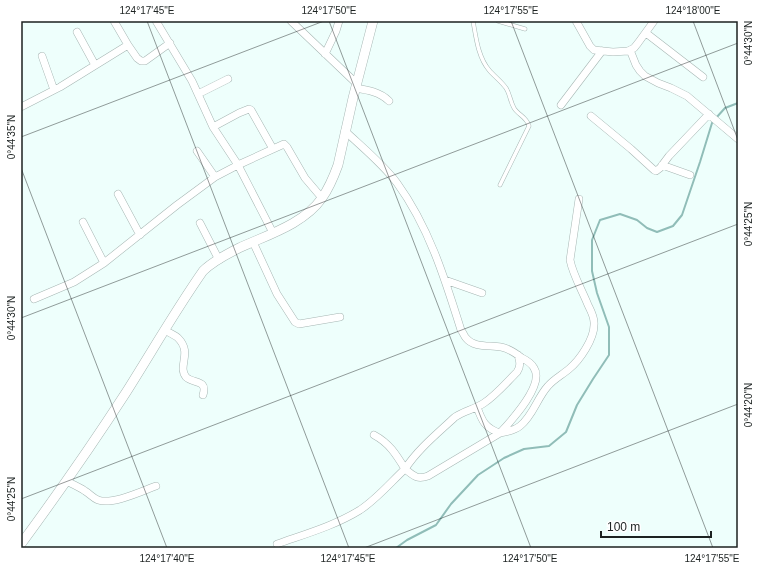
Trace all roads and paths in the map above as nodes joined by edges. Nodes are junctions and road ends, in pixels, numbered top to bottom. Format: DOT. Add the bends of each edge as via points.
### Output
graph roads {
  1 [pos="114,21"];
  2 [pos="156,21"];
  3 [pos="291,21"];
  4 [pos="339,21"];
  5 [pos="373,21"];
  6 [pos="473,21"];
  7 [pos="498,21"];
  8 [pos="576,21"];
  9 [pos="654,21"];
  10 [pos="525,29"];
  11 [pos="78,32"];
  12 [pos="646,33"];
  13 [pos="170,43"];
  14 [pos="128,44"];
  15 [pos="630,50"];
  16 [pos="602,51"];
  17 [pos="325,54"];
  18 [pos="42,56"];
  19 [pos="95,65"];
  20 [pos="703,77"];
  21 [pos="228,79"];
  22 [pos="356,86"];
  23 [pos="54,90"];
  24 [pos="198,94"];
  25 [pos="390,101"];
  26 [pos="561,105"];
  27 [pos="21,107"];
  28 [pos="710,115"];
  29 [pos="591,116"];
  30 [pos="213,127"];
  31 [pos="345,131"];
  32 [pos="738,139"];
  33 [pos="273,149"];
  34 [pos="196,151"];
  35 [pos="238,165"];
  36 [pos="662,165"];
  37 [pos="690,175"];
  38 [pos="215,177"];
  39 [pos="500,185"];
  40 [pos="118,194"];
  41 [pos="322,198"];
  42 [pos="579,199"];
  43 [pos="82,222"];
  44 [pos="200,222"];
  45 [pos="273,233"];
  46 [pos="140,235"];
  47 [pos="253,242"];
  48 [pos="219,260"];
  49 [pos="104,263"];
  50 [pos="445,280"];
  51 [pos="482,293"];
  52 [pos="34,299"];
  53 [pos="340,317"];
  54 [pos="165,330"];
  55 [pos="518,355"];
  56 [pos="203,395"];
  57 [pos="477,407"];
  58 [pos="500,433"];
  59 [pos="374,435"];
  60 [pos="406,469"];
  61 [pos="66,481"];
  62 [pos="156,486"];
  63 [pos="21,544"];
  64 [pos="278,544"];
  1 -- 14 [label="street"];
  2 -- 13 [label="street"];
  3 -- 17 [label="street"];
  4 -- 17 [label="street"];
  5 -- 22 [label="street"];
  6 -- 39 [label="lane" via="484,63 505,87 515,110 527,120 529,126"];
  7 -- 10 [label="lane"];
  8 -- 16 [label="street" via="590,46 594,50"];
  9 -- 12 [label="street"];
  11 -- 19 [label="street"];
  12 -- 15 [label="street"];
  12 -- 20 [label="street"];
  13 -- 14 [label="street" via="141,61"];
  13 -- 24 [label="street"];
  14 -- 19 [label="street"];
  15 -- 16 [label="street"];
  15 -- 28 [label="street" via="636,65 645,76 687,96"];
  16 -- 26 [label="street"];
  17 -- 22 [label="street"];
  18 -- 23 [label="street"];
  19 -- 23 [label="street"];
  21 -- 24 [label="street"];
  22 -- 25 [label="street" via="380,94"];
  22 -- 31 [label="street"];
  23 -- 27 [label="street"];
  24 -- 30 [label="street"];
  28 -- 32 [label="street"];
  28 -- 36 [label="street"];
  29 -- 36 [label="street" via="654,170 658,170"];
  30 -- 33 [label="street" via="249,109"];
  30 -- 35 [label="street"];
  31 -- 41 [label="street" via="335,174"];
  31 -- 50 [label="street" via="397,182 423,226"];
  33 -- 35 [label="street"];
  33 -- 41 [label="street" via="285,144 305,178"];
  34 -- 38 [label="street"];
  35 -- 38 [label="street"];
  35 -- 45 [label="street"];
  36 -- 37 [label="street"];
  38 -- 46 [label="street"];
  40 -- 46 [label="street"];
  41 -- 45 [label="street" via="301,218"];
  42 -- 58 [label="street" via="570,260 591,312 594,330 575,363 547,386 526,421 518,428"];
  43 -- 49 [label="street"];
  44 -- 48 [label="street"];
  45 -- 47 [label="street"];
  46 -- 49 [label="street"];
  47 -- 48 [label="street"];
  47 -- 53 [label="street" via="277,294 295,322 299,324"];
  48 -- 54 [label="street" via="203,271"];
  49 -- 52 [label="street" via="74,282"];
  50 -- 51 [label="street"];
  50 -- 55 [label="street" via="466,338 477,345 502,347"];
  54 -- 56 [label="street" via="181,342 186,354 183,366 186,376 202,384"];
  54 -- 61 [label="street"];
  55 -- 57 [label="street" via="520,367 517,372"];
  55 -- 58 [label="street" via="534,367 536,378 530,396"];
  57 -- 58 [label="street" via="483,422"];
  57 -- 60 [label="street" via="455,417 425,445"];
  58 -- 60 [label="street" via="428,476 418,478"];
  59 -- 60 [label="street" via="391,448"];
  60 -- 64 [label="street" via="361,509 328,526"];
  61 -- 62 [label="street" via="93,498 104,501"];
  61 -- 63 [label="street"];
}
